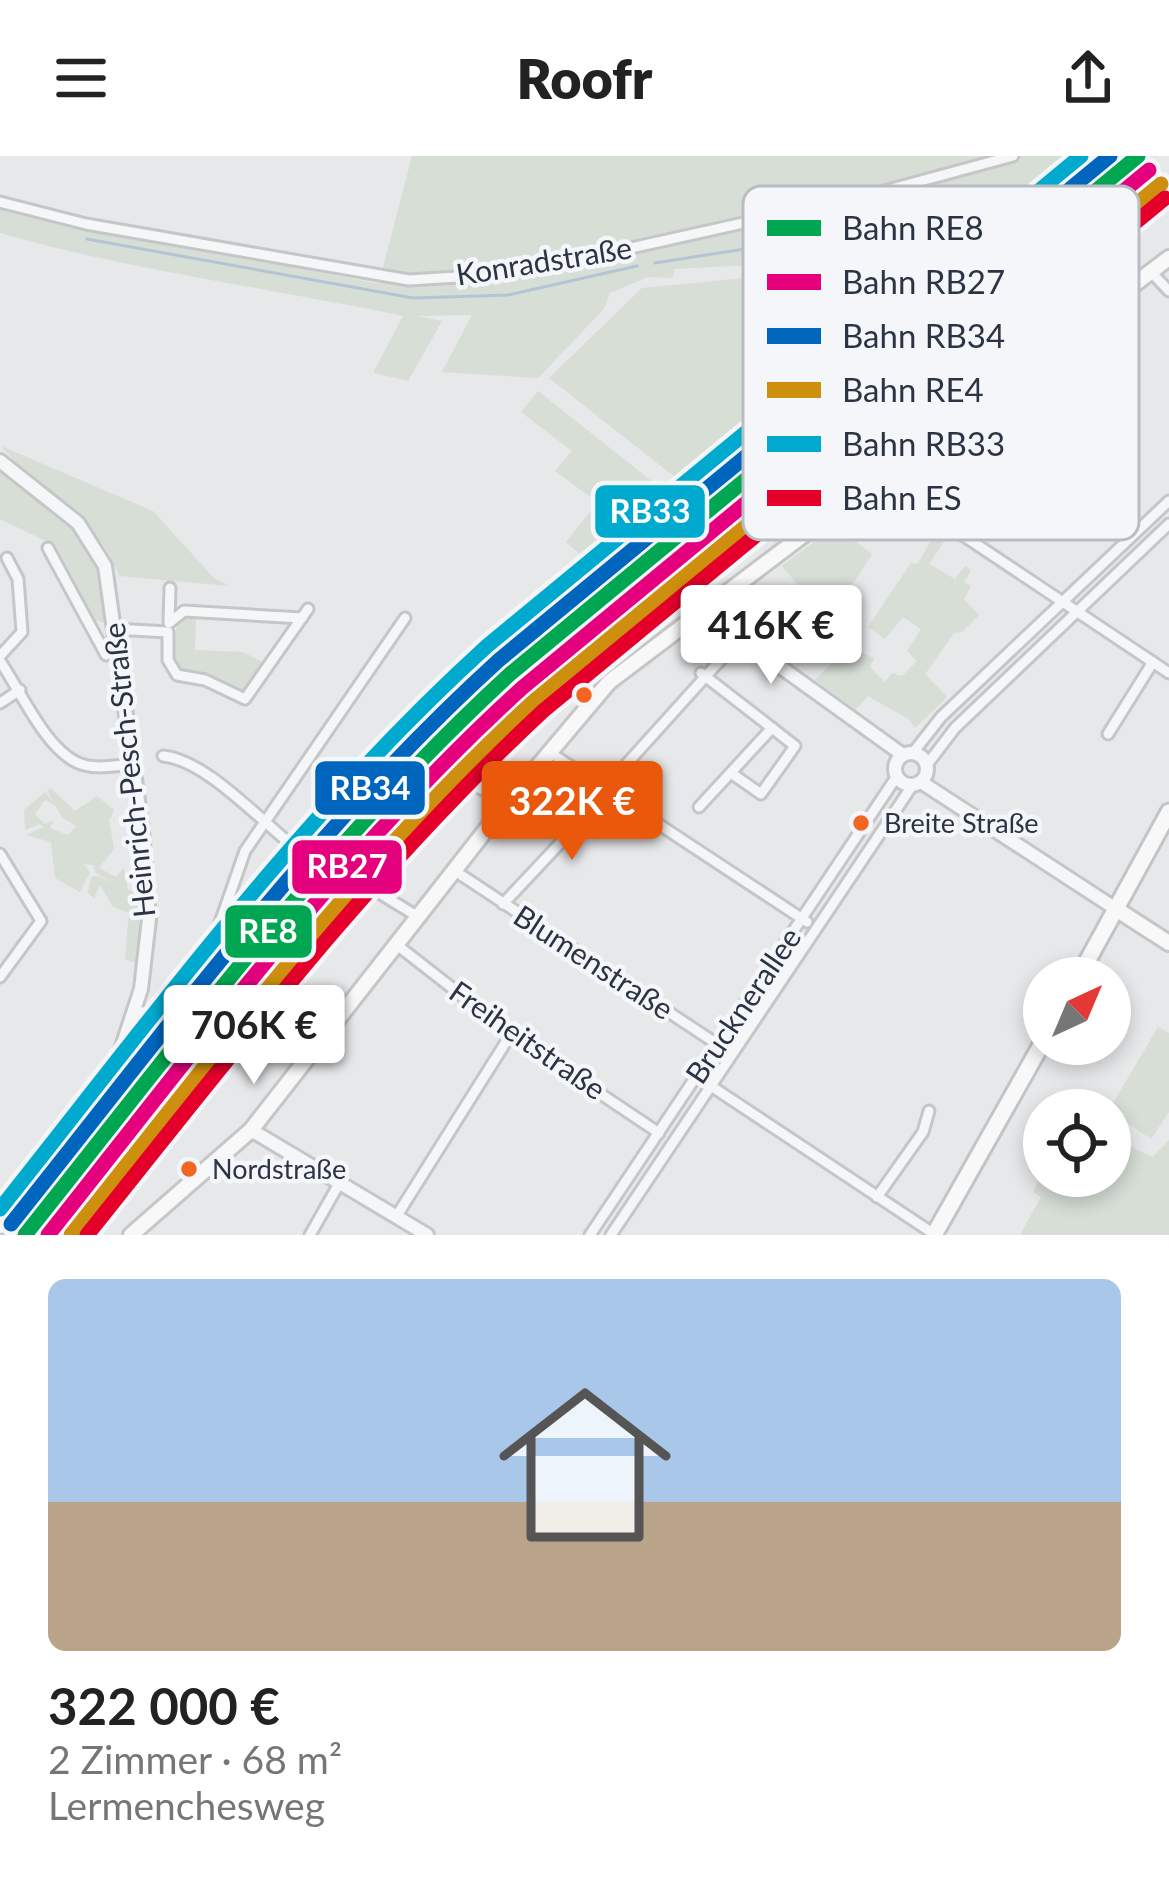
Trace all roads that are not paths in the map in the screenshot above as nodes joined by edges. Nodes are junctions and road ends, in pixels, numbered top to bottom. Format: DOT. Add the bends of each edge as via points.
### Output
graph roads {
  1 [pos="1013,156"];
  2 [pos="1101,156"];
  3 [pos="905,186"];
  4 [pos="1074,186"];
  5 [pos="0,202"];
  6 [pos="743,223"];
  7 [pos="1169,258"];
  8 [pos="1139,271"];
  9 [pos="1144,276"];
  10 [pos="1139,280"];
  11 [pos="1169,291"];
  12 [pos="0,461"];
  13 [pos="1169,500"];
  14 [pos="1169,524"];
  15 [pos="1139,528"];
  16 [pos="795,540"];
  17 [pos="970,540"];
  18 [pos="1126,540"];
  19 [pos="48,548"];
  20 [pos="7,558"];
  21 [pos="170,587"];
  22 [pos="1061,601"];
  23 [pos="706,607"];
  24 [pos="1076,612"];
  25 [pos="405,618"];
  26 [pos="169,627"];
  27 [pos="114,628"];
  28 [pos="106,655"];
  29 [pos="724,656"];
  30 [pos="0,659"];
  31 [pos="1153,662"];
  32 [pos="1169,673"];
  33 [pos="704,675"];
  34 [pos="20,690"];
  35 [pos="0,703"];
  36 [pos="772,728"];
  37 [pos="1108,734"];
  38 [pos="549,752"];
  39 [pos="163,756"];
  40 [pos="902,762"];
  41 [pos="134,764"];
  42 [pos="730,772"];
  43 [pos="921,777"];
  44 [pos="607,790"];
  45 [pos="507,803"];
  46 [pos="699,807"];
  47 [pos="1169,812"];
  48 [pos="264,826"];
  49 [pos="1169,831"];
  50 [pos="0,854"];
  51 [pos="455,871"];
  52 [pos="353,877"];
  53 [pos="503,904"];
  54 [pos="1120,911"];
  55 [pos="420,918"];
  56 [pos="802,919"];
  57 [pos="816,929"];
  58 [pos="1169,943"];
  59 [pos="397,945"];
  60 [pos="1091,957"];
  61 [pos="1098,957"];
  62 [pos="0,976"];
  63 [pos="136,1012"];
  64 [pos="511,1034"];
  65 [pos="718,1045"];
  66 [pos="732,1054"];
  67 [pos="1034,1065"];
  68 [pos="711,1086"];
  69 [pos="929,1112"];
  70 [pos="251,1130"];
  71 [pos="659,1132"];
  72 [pos="340,1182"];
  73 [pos="878,1197"];
  74 [pos="396,1217"];
  75 [pos="0,1227"];
  76 [pos="131,1235"];
  77 [pos="310,1235"];
  78 [pos="427,1235"];
  79 [pos="590,1235"];
  80 [pos="611,1235"];
  81 [pos="937,1235"];
  1 -- 3 [label="street, Konradstraße"];
  2 -- 4 [label="street"];
  5 -- 6 [label="street, Konradstraße" via="409,280 505,274"];
  7 -- 9 [label="main road"];
  8 -- 9 [label="street"];
  9 -- 10 [label="main road"];
  9 -- 11 [label="street"];
  12 -- 27 [label="street, Heinrich-Pesch-Straße" via="88,535 108,576"];
  13 -- 15 [label="street, Brucknerallee"];
  14 -- 24 [label="street, Brucknerallee"];
  16 -- 23 [label="main road"];
  17 -- 22 [label="street"];
  18 -- 22 [label="street, Brucknerallee"];
  19 -- 28 [label="street, Heinrich-Pesch-Straße"];
  20 -- 30 [label="street" via="18,579 22,632"];
  21 -- 26 [label="street"];
  22 -- 24 [label="street"];
  22 -- 40 [label="street, Brucknerallee"];
  23 -- 38 [label="main road" via="609,682"];
  23 -- 40 [label="street"];
  24 -- 31 [label="street"];
  24 -- 43 [label="street, Brucknerallee" via="955,728"];
  25 -- 48 [label="street"];
  26 -- 26 [label="street" via="168,660 177,675 244,699 305,614 184,610"];
  26 -- 27 [label="street"];
  27 -- 41 [label="street, Heinrich-Pesch-Straße"];
  29 -- 33 [label="street"];
  30 -- 34 [label="street"];
  31 -- 32 [label="street"];
  31 -- 37 [label="street"];
  33 -- 36 [label="street"];
  33 -- 44 [label="street"];
  34 -- 35 [label="street"];
  34 -- 41 [label="street" via="76,762"];
  36 -- 42 [label="street"];
  36 -- 42 [label="street" via="795,746 760,794"];
  38 -- 44 [label="street"];
  38 -- 45 [label="main road"];
  39 -- 48 [label="street" via="205,773"];
  40 -- 43 [label="street"];
  40 -- 43 [label="street"];
  40 -- 56 [label="street, Brucknerallee"];
  41 -- 63 [label="street, Heinrich-Pesch-Straße" via="149,919"];
  42 -- 46 [label="street"];
  43 -- 54 [label="street"];
  43 -- 57 [label="street, Brucknerallee"];
  44 -- 53 [label="street"];
  44 -- 56 [label="street"];
  45 -- 48 [label="street" via="431,764 325,871"];
  45 -- 51 [label="main road"];
  47 -- 54 [label="main road"];
  48 -- 63 [label="street" via="238,866 209,954 163,1012"];
  49 -- 54 [label="main road"];
  50 -- 62 [label="street" via="41,921"];
  51 -- 53 [label="street, Blumenstraße"];
  51 -- 55 [label="main road"];
  52 -- 55 [label="street"];
  53 -- 65 [label="street, Blumenstraße"];
  54 -- 58 [label="main road"];
  54 -- 60 [label="main road"];
  54 -- 61 [label="main road"];
  55 -- 59 [label="main road"];
  56 -- 57 [label="street"];
  56 -- 65 [label="street, Brucknerallee"];
  57 -- 66 [label="street, Brucknerallee"];
  59 -- 64 [label="street, Freiheitstraße"];
  59 -- 70 [label="main road"];
  63 -- 75 [label="street, Heinrich-Pesch-Straße" via="100,1097"];
  64 -- 71 [label="street, Freiheitstraße"];
  64 -- 74 [label="street"];
  65 -- 66 [label="street, Blumenstraße"];
  65 -- 71 [label="street, Brucknerallee"];
  66 -- 68 [label="street, Brucknerallee"];
  67 -- 81 [label="main road"];
  68 -- 73 [label="street"];
  68 -- 80 [label="street, Brucknerallee"];
  69 -- 73 [label="street"];
  70 -- 72 [label="street"];
  70 -- 76 [label="main road"];
  71 -- 79 [label="street, Brucknerallee"];
  72 -- 74 [label="street"];
  72 -- 77 [label="street"];
  73 -- 81 [label="street"];
  74 -- 78 [label="street"];
}
